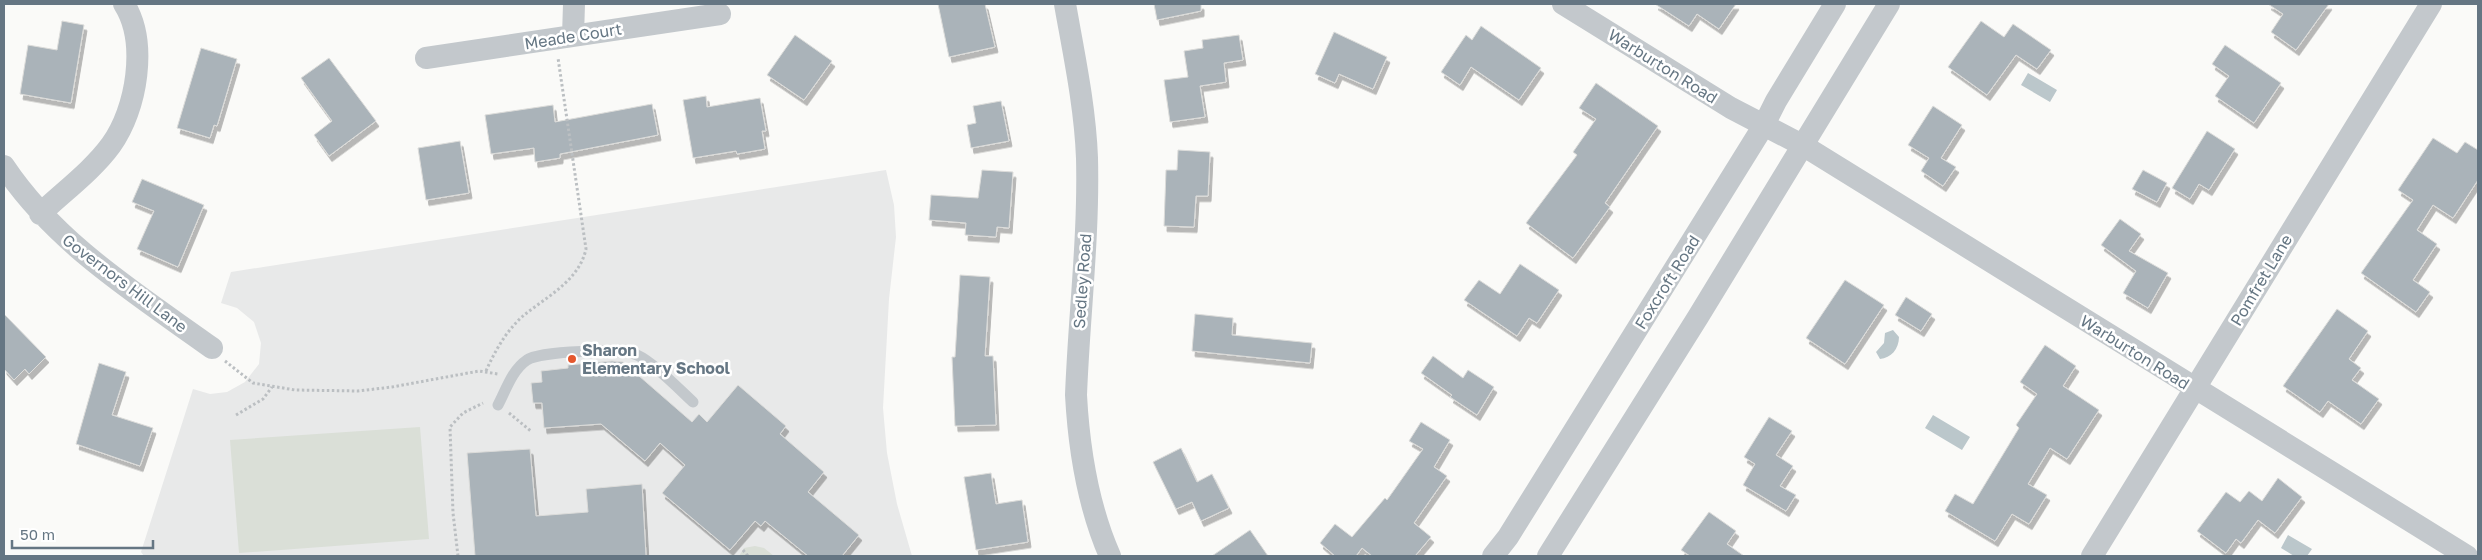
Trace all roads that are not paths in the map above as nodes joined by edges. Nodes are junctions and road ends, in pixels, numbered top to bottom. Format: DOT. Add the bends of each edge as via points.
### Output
graph roads {
  1 [pos="574,4"];
  2 [pos="1065,4"];
  3 [pos="1563,4"];
  4 [pos="1834,4"];
  5 [pos="1888,4"];
  6 [pos="2431,4"];
  7 [pos="131,7"];
  8 [pos="720,14"];
  9 [pos="564,37"];
  10 [pos="426,58"];
  11 [pos="1764,125"];
  12 [pos="1804,146"];
  13 [pos="4,166"];
  14 [pos="40,214"];
  15 [pos="212,348"];
  16 [pos="2194,389"];
  17 [pos="693,402"];
  18 [pos="498,405"];
  19 [pos="1110,556"];
  20 [pos="1493,556"];
  21 [pos="1548,556"];
  22 [pos="2092,556"];
  23 [pos="2467,556"];
  1 -- 9 [label="street"];
  2 -- 19 [label="street, Sedley Road" via="1077,69 1086,158 1086,226 1076,395 1078,420 1092,505"];
  3 -- 11 [label="street, Warburton Road"];
  4 -- 11 [label="street, Foxcroft Road"];
  5 -- 12 [label="street"];
  6 -- 16 [label="street, Pomfret Lane"];
  7 -- 14 [label="street" via="139,58 128,113 110,147"];
  8 -- 9 [label="street, Meade Court"];
  9 -- 10 [label="street, Meade Court"];
  11 -- 12 [label="street, Warburton Road"];
  11 -- 20 [label="street, Foxcroft Road" via="1508,537"];
  12 -- 16 [label="street, Warburton Road"];
  12 -- 21 [label="street"];
  13 -- 14 [label="street, Governors Hill Lane"];
  14 -- 15 [label="street, Governors Hill Lane" via="80,252"];
  16 -- 22 [label="street, Pomfret Lane"];
  16 -- 23 [label="street, Warburton Road"];
  17 -- 18 [label="lane" via="640,356 629,352 538,355 519,365"];
}
